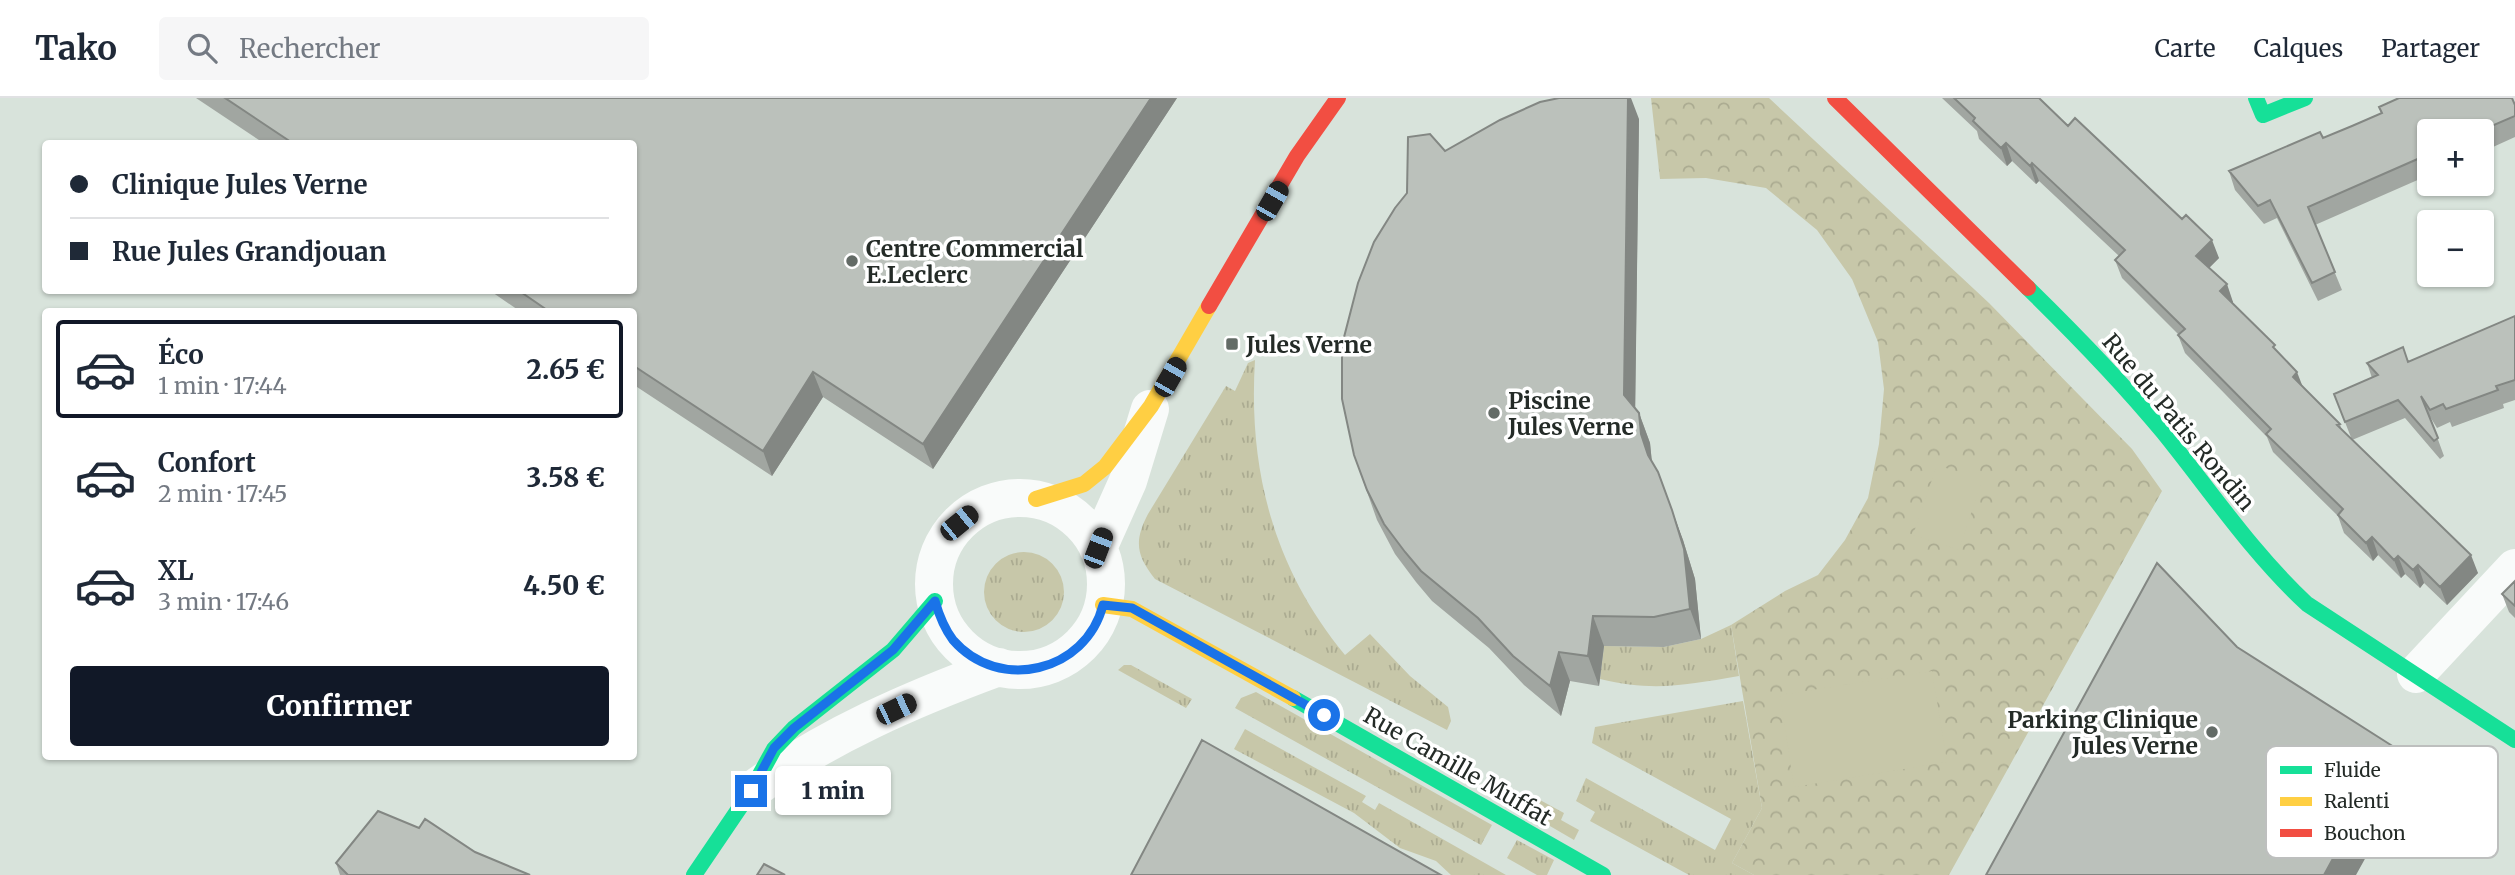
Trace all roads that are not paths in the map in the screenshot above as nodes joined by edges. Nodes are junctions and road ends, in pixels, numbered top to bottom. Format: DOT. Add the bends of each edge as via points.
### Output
graph roads {
  1 [pos="1338,98"];
  2 [pos="1835,98"];
  3 [pos="2256,98"];
  4 [pos="2305,98"];
  5 [pos="1151,406"];
  6 [pos="1036,499"];
  7 [pos="1098,548"];
  8 [pos="2515,568"];
  9 [pos="935,601"];
  10 [pos="1103,605"];
  11 [pos="999,667"];
  12 [pos="2416,674"];
  13 [pos="2515,740"];
  14 [pos="751,791"];
  15 [pos="694,875"];
  16 [pos="1603,875"];
  1 -- 5 [label="street" via="1297,156"];
  2 -- 12 [label="street, Rue du Patis Rondin" via="2092,351 2277,576 2307,604"];
  3 -- 4 [label="street" via="2263,115"];
  5 -- 6 [label="street" via="1105,467 1084,484"];
  5 -- 7 [label="street" via="1128,481"];
  6 -- 7 [label="street" via="1066,511 1090,533"];
  6 -- 9 [label="street" via="986,504 959,523 935,565"];
  7 -- 10 [label="street" via="1107,581"];
  8 -- 12 [label="street"];
  9 -- 11 [label="street" via="953,640"];
  9 -- 14 [label="street" via="893,650 774,748"];
  10 -- 11 [label="street" via="1091,633 1064,659 1028,671"];
  10 -- 16 [label="street, Rue Camille Muffat" via="1132,608"];
  11 -- 14 [label="street" via="822,744"];
  12 -- 13 [label="street, Rue du Patis Rondin"];
  14 -- 15 [label="street"];
}
